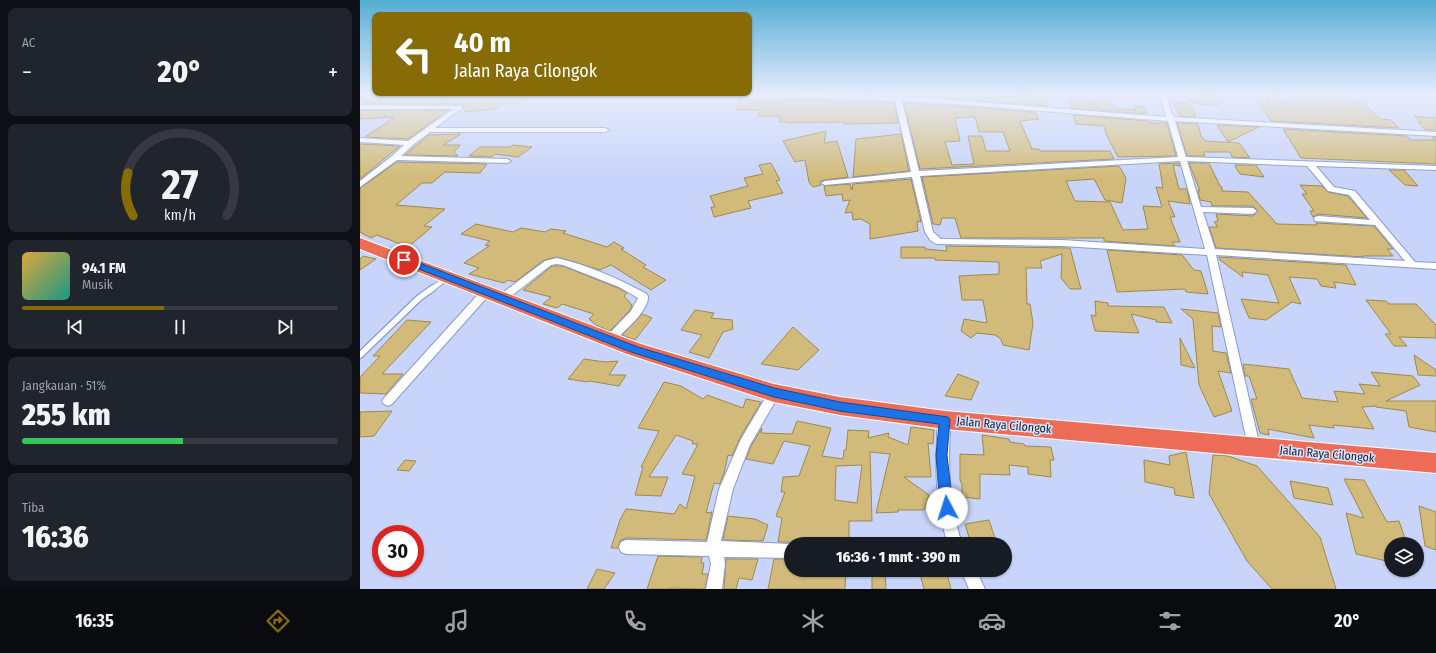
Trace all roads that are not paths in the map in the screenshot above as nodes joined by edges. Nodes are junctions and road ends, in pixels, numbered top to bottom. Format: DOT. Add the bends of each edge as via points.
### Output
graph roads {
  1 [pos="440,121"];
  2 [pos="904,121"];
  3 [pos="1172,121"];
  4 [pos="1215,121"];
  5 [pos="428,130"];
  6 [pos="605,130"];
  7 [pos="1436,134"];
  8 [pos="360,140"];
  9 [pos="410,143"];
  10 [pos="395,158"];
  11 [pos="1182,159"];
  12 [pos="506,161"];
  13 [pos="1309,163"];
  14 [pos="1436,168"];
  15 [pos="916,174"];
  16 [pos="825,183"];
  17 [pos="360,185"];
  18 [pos="1198,209"];
  19 [pos="1253,211"];
  20 [pos="1318,219"];
  21 [pos="1378,223"];
  22 [pos="360,243"];
  23 [pos="1211,253"];
  24 [pos="1413,265"];
  25 [pos="1436,266"];
  26 [pos="448,277"];
  27 [pos="494,295"];
  28 [pos="608,340"];
  29 [pos="360,355"];
  30 [pos="774,393"];
  31 [pos="388,401"];
  32 [pos="944,420"];
  33 [pos="1254,447"];
  34 [pos="1436,464"];
  35 [pos="952,537"];
  36 [pos="626,547"];
  37 [pos="715,550"];
  38 [pos="784,551"];
  39 [pos="971,577"];
  40 [pos="714,589"];
  41 [pos="977,589"];
  1 -- 5 [label="street"];
  2 -- 15 [label="street"];
  3 -- 11 [label="street"];
  4 -- 7 [label="street"];
  5 -- 6 [label="street"];
  5 -- 9 [label="street"];
  8 -- 9 [label="street"];
  9 -- 10 [label="street"];
  10 -- 12 [label="street"];
  10 -- 17 [label="street"];
  11 -- 13 [label="street"];
  11 -- 15 [label="street"];
  11 -- 18 [label="street"];
  13 -- 14 [label="street"];
  13 -- 21 [label="street" via="1331,189 1352,193"];
  15 -- 16 [label="street"];
  15 -- 23 [label="street" via="929,232 939,242 1062,243"];
  18 -- 19 [label="street"];
  18 -- 23 [label="street"];
  20 -- 21 [label="street"];
  21 -- 24 [label="street"];
  22 -- 26 [label="highway, Jalan Raya Cilongok"];
  23 -- 24 [label="street"];
  23 -- 33 [label="street"];
  24 -- 25 [label="street"];
  26 -- 27 [label="highway, Jalan Raya Cilongok"];
  26 -- 29 [label="lane" via="419,298"];
  27 -- 28 [label="highway, Jalan Raya Cilongok"];
  27 -- 28 [label="street" via="548,263 557,261 622,285 643,296 642,304"];
  27 -- 31 [label="street"];
  28 -- 30 [label="highway, Jalan Raya Cilongok"];
  30 -- 32 [label="highway, Jalan Raya Cilongok" via="840,406"];
  30 -- 37 [label="street" via="745,443 728,482 716,528"];
  32 -- 33 [label="highway, Jalan Raya Cilongok"];
  32 -- 35 [label="street" via="942,455"];
  33 -- 34 [label="highway, Jalan Raya Cilongok"];
  36 -- 37 [label="street"];
  37 -- 38 [label="street"];
  37 -- 40 [label="street" via="718,564"];
  39 -- 41 [label="street"];
}
